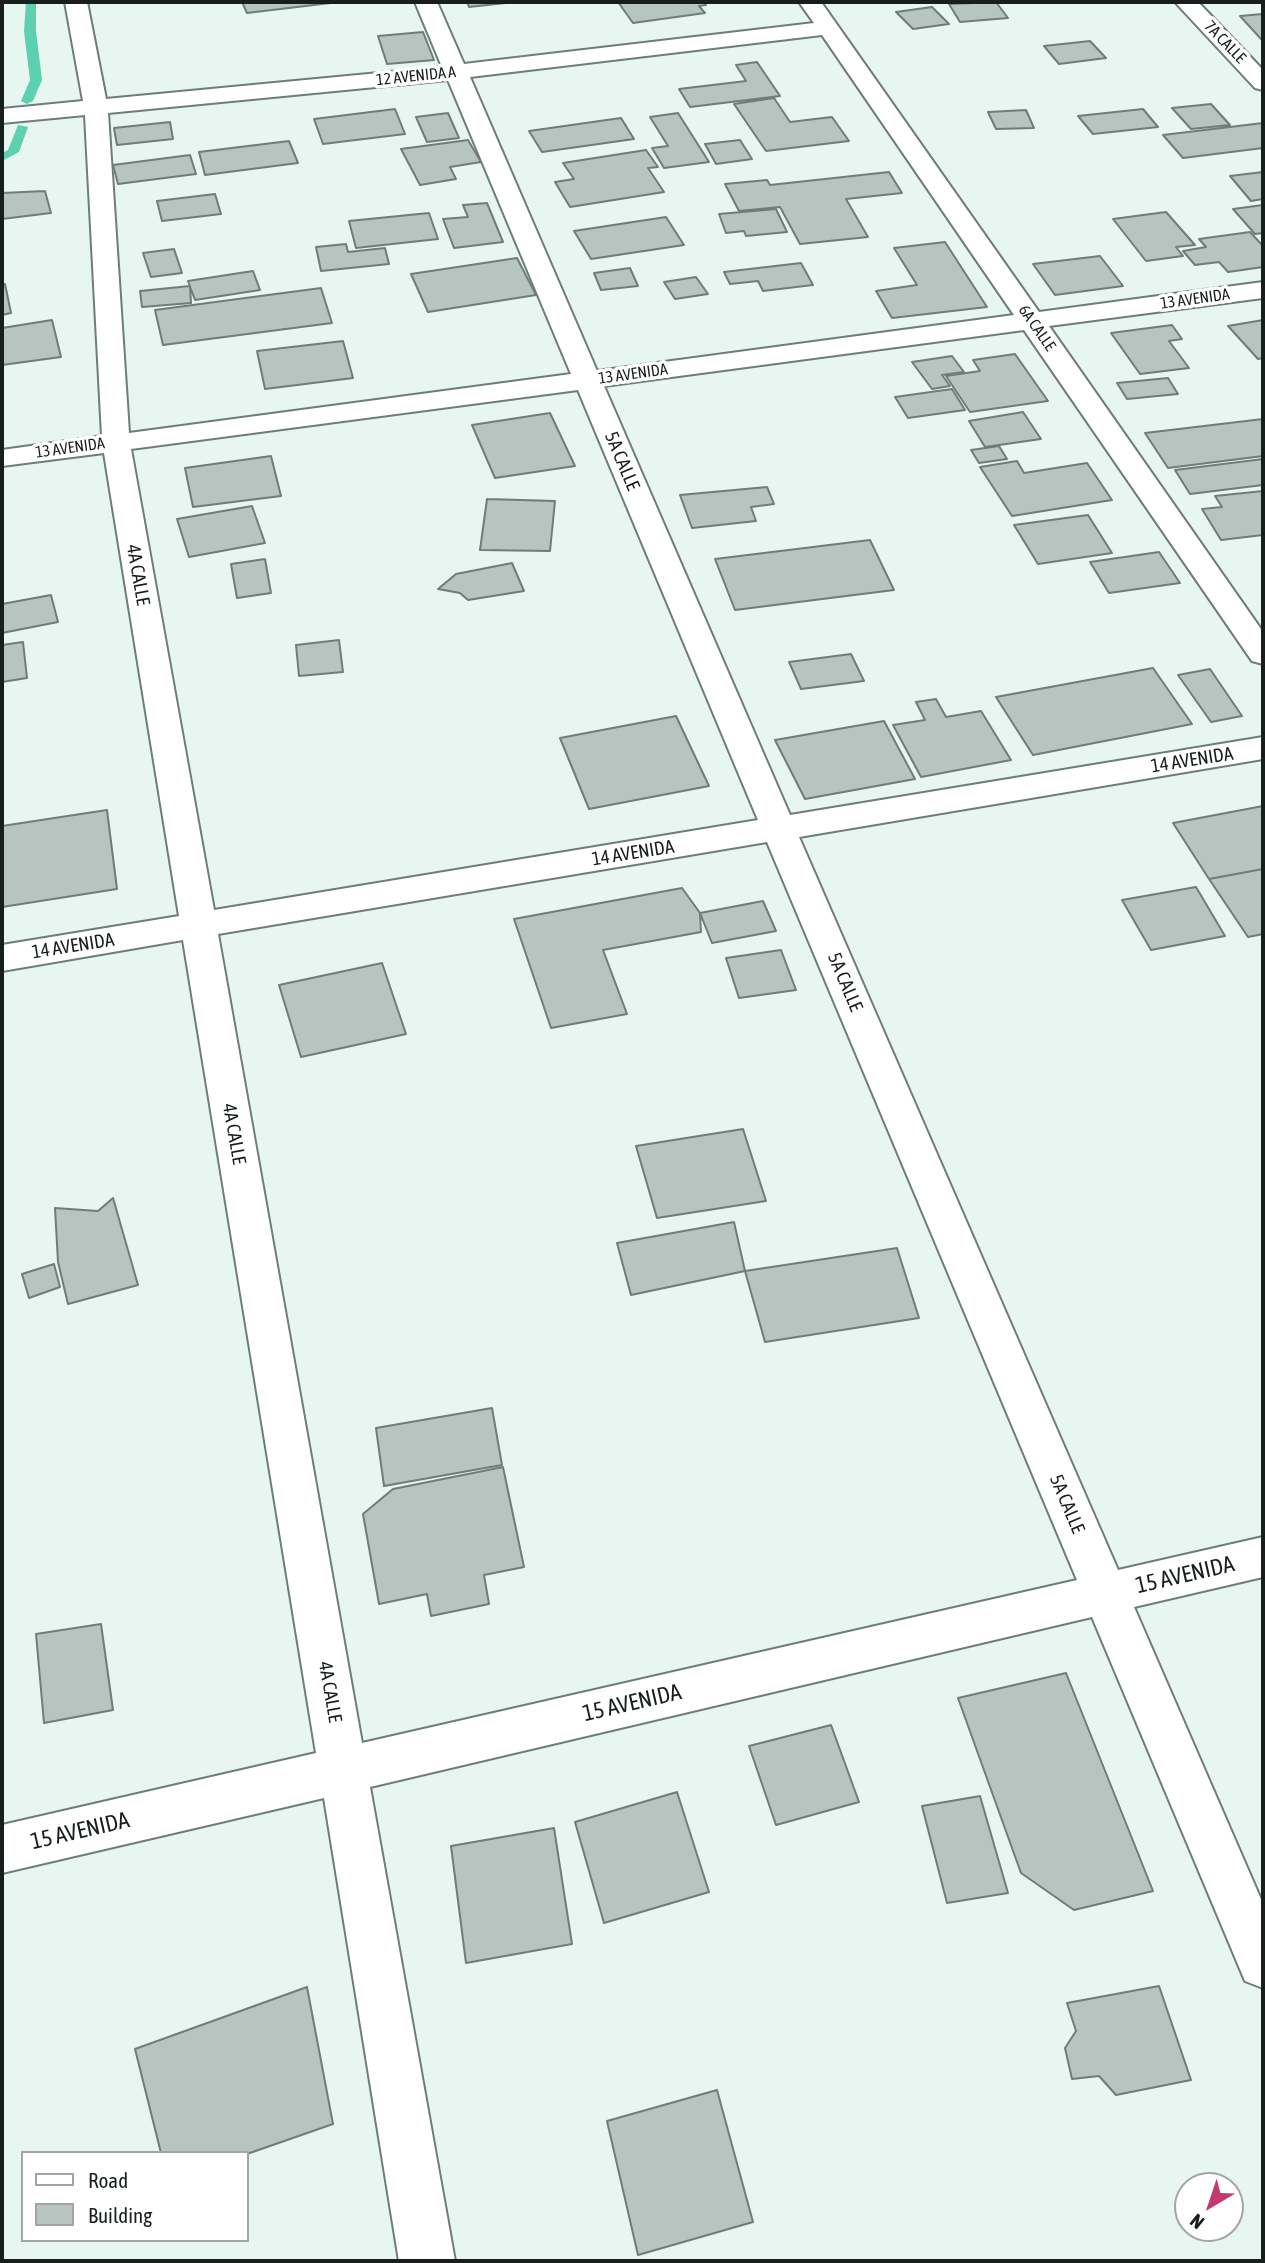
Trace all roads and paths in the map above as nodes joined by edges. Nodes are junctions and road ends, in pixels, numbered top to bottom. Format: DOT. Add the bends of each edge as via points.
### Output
graph roads {
  1 [pos="76,2"];
  2 [pos="426,2"];
  3 [pos="810,2"];
  4 [pos="1186,2"];
  5 [pos="829,28"];
  6 [pos="456,72"];
  7 [pos="1263,83"];
  8 [pos="96,108"];
  9 [pos="2,116"];
  10 [pos="1263,290"];
  11 [pos="1032,321"];
  12 [pos="588,380"];
  13 [pos="116,442"];
  14 [pos="2,457"];
  15 [pos="1263,654"];
  16 [pos="1263,748"];
  17 [pos="779,829"];
  18 [pos="198,925"];
  19 [pos="2,958"];
  20 [pos="1263,1557"];
  21 [pos="1106,1593"];
  22 [pos="343,1770"];
  23 [pos="2,1849"];
  24 [pos="1263,1963"];
  25 [pos="427,2261"];
  1 -- 8 [label="street, 4A CALLE"];
  2 -- 6 [label="street, 5A CALLE"];
  3 -- 5 [label="street, 6A CALLE"];
  4 -- 7 [label="street, 7A CALLE"];
  5 -- 6 [label="street, 12 AVENIDA A"];
  5 -- 11 [label="street, 6A CALLE"];
  6 -- 8 [label="street, 12 AVENIDA A"];
  6 -- 12 [label="street, 5A CALLE"];
  8 -- 9 [label="street, 12 AVENIDA A"];
  8 -- 13 [label="street, 4A CALLE"];
  10 -- 11 [label="street, 13 AVENIDA"];
  11 -- 12 [label="street, 13 AVENIDA"];
  11 -- 15 [label="street, 6A CALLE"];
  12 -- 13 [label="street, 13 AVENIDA"];
  12 -- 17 [label="street, 5A CALLE"];
  13 -- 14 [label="street, 13 AVENIDA"];
  13 -- 18 [label="street, 4A CALLE"];
  16 -- 17 [label="street, 14 AVENIDA"];
  17 -- 18 [label="street, 14 AVENIDA"];
  17 -- 21 [label="street, 5A CALLE"];
  18 -- 19 [label="street, 14 AVENIDA"];
  18 -- 22 [label="street, 4A CALLE"];
  20 -- 21 [label="street, 15 AVENIDA"];
  21 -- 22 [label="street, 15 AVENIDA"];
  21 -- 24 [label="street, 5A CALLE"];
  22 -- 23 [label="street, 15 AVENIDA"];
  22 -- 25 [label="street, 4A CALLE"];
}
